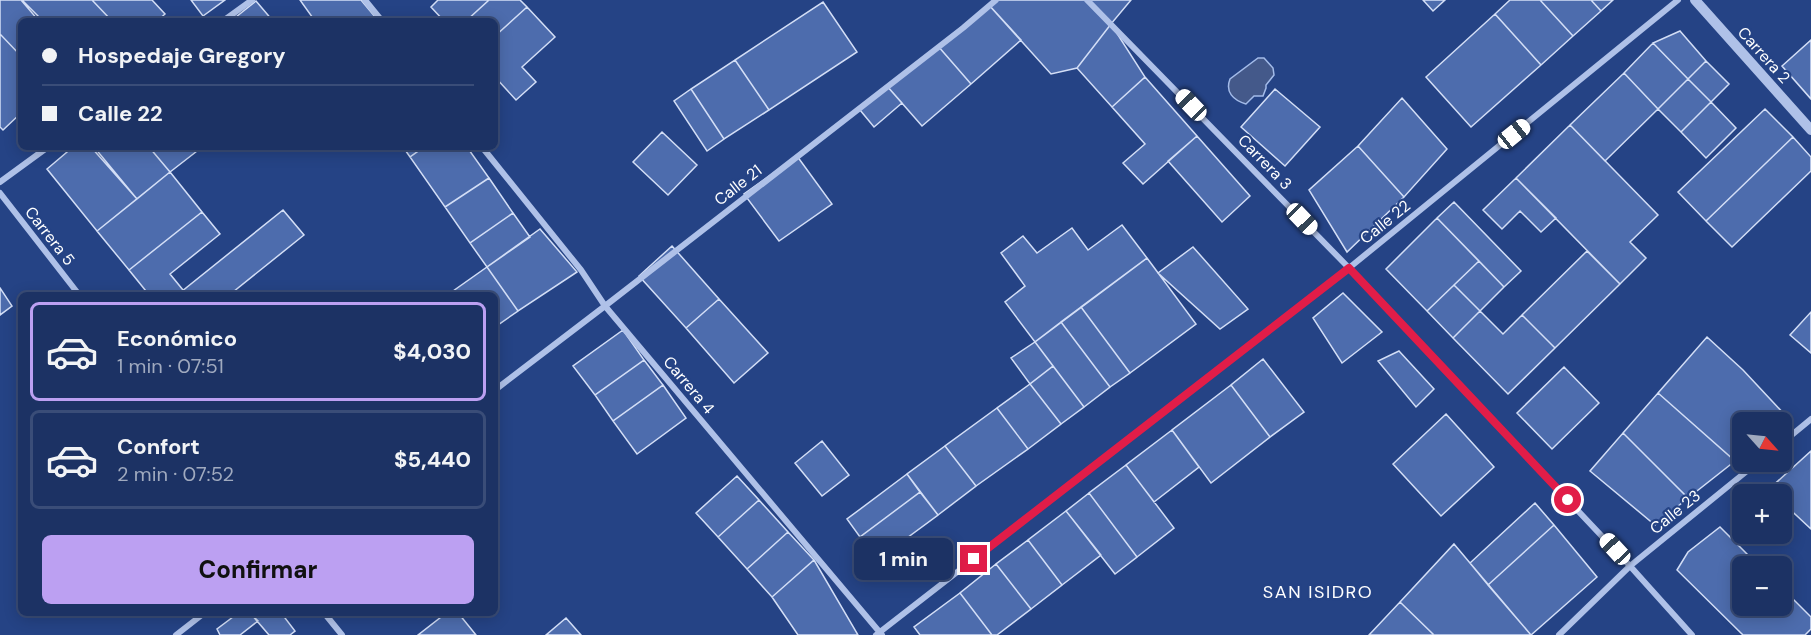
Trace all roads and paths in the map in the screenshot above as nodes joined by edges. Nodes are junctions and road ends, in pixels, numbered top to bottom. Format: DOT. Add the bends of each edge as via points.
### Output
graph roads {
  1 [pos="252,0"];
  2 [pos="365,0"];
  3 [pos="996,0"];
  4 [pos="1087,0"];
  5 [pos="1678,0"];
  6 [pos="1695,0"];
  7 [pos="227,18"];
  8 [pos="380,18"];
  9 [pos="1811,130"];
  10 [pos="44,150"];
  11 [pos="484,150"];
  12 [pos="0,182"];
  13 [pos="0,193"];
  14 [pos="1349,268"];
  15 [pos="77,292"];
  16 [pos="606,306"];
  17 [pos="498,388"];
  18 [pos="1811,420"];
  19 [pos="1792,435"];
  20 [pos="1746,472"];
  21 [pos="1630,566"];
  22 [pos="200,616"];
  23 [pos="327,616"];
  24 [pos="880,634"];
  25 [pos="176,635"];
  26 [pos="342,635"];
  27 [pos="1559,635"];
  28 [pos="1692,635"];
  1 -- 7 [label="street"];
  2 -- 8 [label="street"];
  3 -- 16 [label="street, Calle 21"];
  4 -- 14 [label="street, Carrera 3"];
  5 -- 14 [label="street, Calle 22"];
  6 -- 9 [label="street, Carrera 2"];
  10 -- 12 [label="street"];
  11 -- 16 [label="street, Carrera 4"];
  13 -- 15 [label="street, Carrera 5"];
  14 -- 21 [label="street, Carrera 3"];
  14 -- 24 [label="street, Calle 22"];
  16 -- 17 [label="street, Calle 21"];
  16 -- 24 [label="street, Carrera 4"];
  18 -- 19 [label="street"];
  20 -- 21 [label="street, Calle 23"];
  21 -- 27 [label="street, Calle 23"];
  21 -- 28 [label="street, Carrera 3"];
  22 -- 25 [label="street"];
  23 -- 26 [label="street"];
}
